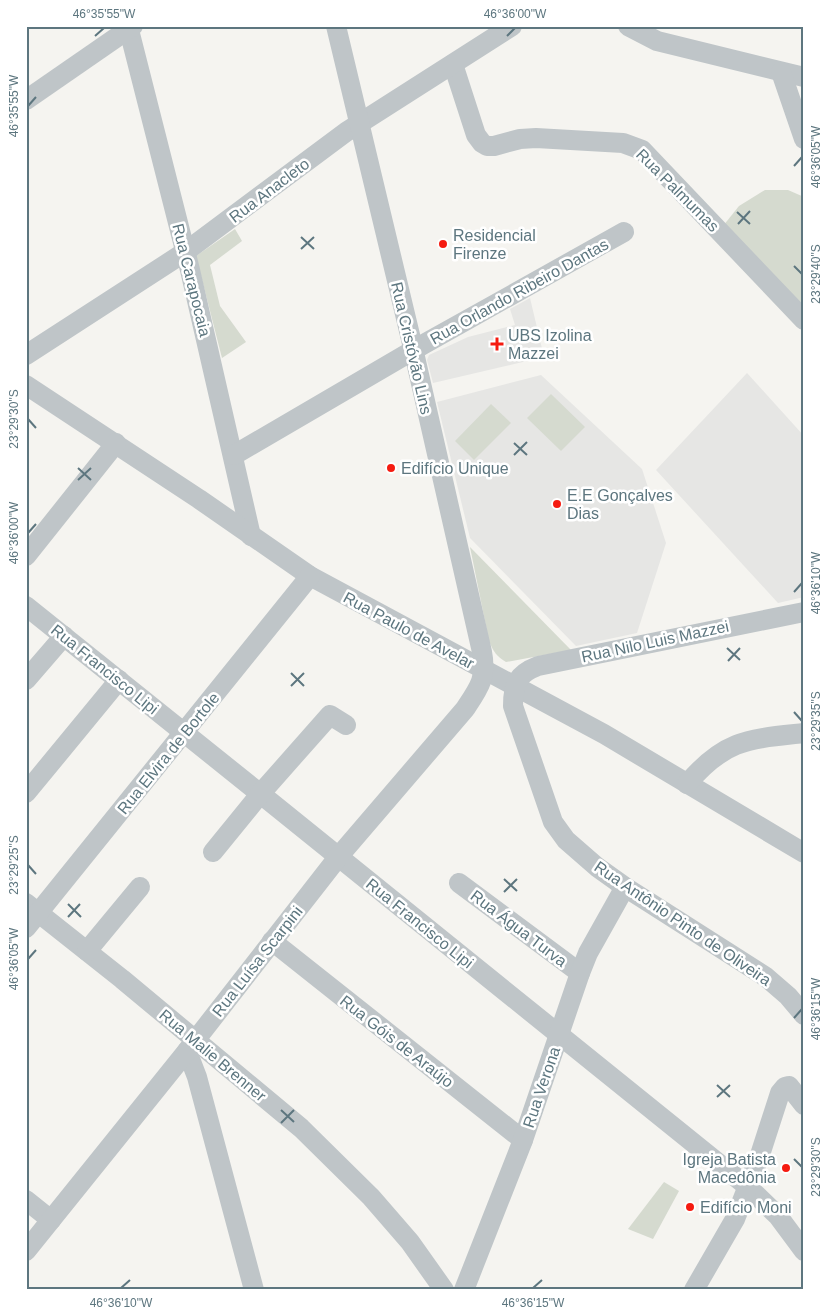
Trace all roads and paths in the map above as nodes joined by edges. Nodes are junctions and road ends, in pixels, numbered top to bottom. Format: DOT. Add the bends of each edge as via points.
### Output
graph roads {
  1 [pos="336,26"];
  2 [pos="512,26"];
  3 [pos="628,26"];
  4 [pos="130,27"];
  5 [pos="453,64"];
  6 [pos="781,72"];
  7 [pos="804,77"];
  8 [pos="26,100"];
  9 [pos="359,123"];
  10 [pos="804,139"];
  11 [pos="624,232"];
  12 [pos="185,252"];
  13 [pos="804,320"];
  14 [pos="414,351"];
  15 [pos="26,355"];
  16 [pos="26,385"];
  17 [pos="116,443"];
  18 [pos="234,455"];
  19 [pos="252,536"];
  20 [pos="26,556"];
  21 [pos="310,576"];
  22 [pos="26,606"];
  23 [pos="804,612"];
  24 [pos="64,636"];
  25 [pos="484,670"];
  26 [pos="26,680"];
  27 [pos="119,680"];
  28 [pos="514,686"];
  29 [pos="346,725"];
  30 [pos="184,732"];
  31 [pos="804,733"];
  32 [pos="687,784"];
  33 [pos="26,793"];
  34 [pos="261,793"];
  35 [pos="213,852"];
  36 [pos="804,853"];
  37 [pos="339,856"];
  38 [pos="459,883"];
  39 [pos="140,887"];
  40 [pos="625,887"];
  41 [pos="30,915"];
  42 [pos="272,941"];
  43 [pos="86,951"];
  44 [pos="580,974"];
  45 [pos="796,993"];
  46 [pos="804,1015"];
  47 [pos="559,1036"];
  48 [pos="191,1046"];
  49 [pos="804,1105"];
  50 [pos="523,1140"];
  51 [pos="748,1187"];
  52 [pos="26,1200"];
  53 [pos="51,1220"];
  54 [pos="26,1251"];
  55 [pos="804,1251"];
  56 [pos="254,1290"];
  57 [pos="444,1290"];
  58 [pos="464,1290"];
  59 [pos="694,1290"];
  1 -- 9 [label="street, Rua Cristóvão Lins"];
  2 -- 5 [label="street, Rua Anacleto"];
  3 -- 6 [label="street" via="657,40"];
  4 -- 8 [label="street"];
  4 -- 12 [label="street, Rua Carapocaia"];
  5 -- 9 [label="street, Rua Anacleto"];
  5 -- 13 [label="street, Rua Palmumas" via="476,135 482,143 494,146 520,139 546,138 623,143 642,150"];
  6 -- 7 [label="street"];
  6 -- 10 [label="street"];
  9 -- 12 [label="street, Rua Anacleto"];
  9 -- 14 [label="street, Rua Cristóvão Lins"];
  11 -- 14 [label="street, Rua Orlando Ribeiro Dantas"];
  12 -- 15 [label="street, Rua Anacleto"];
  12 -- 18 [label="street, Rua Carapocaia"];
  14 -- 18 [label="street, Rua Orlando Ribeiro Dantas"];
  14 -- 25 [label="street, Rua Cristóvão Lins"];
  16 -- 17 [label="street, Rua Paulo de Avelar"];
  17 -- 19 [label="street, Rua Paulo de Avelar"];
  17 -- 20 [label="street"];
  18 -- 19 [label="street, Rua Carapocaia"];
  19 -- 21 [label="street, Rua Paulo de Avelar"];
  21 -- 25 [label="street, Rua Paulo de Avelar"];
  21 -- 30 [label="street, Rua Elvira de Bortole"];
  22 -- 24 [label="street, Rua Francisco Lipi"];
  23 -- 28 [label="street, Rua Nilo Luis Mazzei" via="545,664 527,670"];
  24 -- 26 [label="street"];
  24 -- 27 [label="street, Rua Francisco Lipi"];
  25 -- 28 [label="street, Rua Paulo de Avelar"];
  25 -- 37 [label="street, Rua Luísa Scarpini" via="478,691 465,709"];
  27 -- 30 [label="street, Rua Francisco Lipi"];
  27 -- 33 [label="street"];
  28 -- 32 [label="street, Rua Paulo de Avelar" via="604,734"];
  28 -- 40 [label="street, Rua Antônio Pinto de Oliveira" via="513,706 553,822 573,847"];
  29 -- 34 [label="street" via="330,715"];
  30 -- 34 [label="street, Rua Francisco Lipi"];
  30 -- 41 [label="street, Rua Elvira de Bortole"];
  31 -- 32 [label="street" via="759,738 721,751"];
  32 -- 36 [label="street, Rua Paulo de Avelar"];
  34 -- 35 [label="street"];
  34 -- 37 [label="street, Rua Francisco Lipi"];
  37 -- 42 [label="street, Rua Luísa Scarpini"];
  37 -- 47 [label="street, Rua Francisco Lipi"];
  38 -- 44 [label="street, Rua Água Turva"];
  39 -- 43 [label="street"];
  40 -- 44 [label="street, Rua Verona" via="588,953"];
  40 -- 45 [label="street, Rua Antônio Pinto de Oliveira"];
  41 -- 43 [label="street, Rua Malie Brenner"];
  42 -- 48 [label="street, Rua Luísa Scarpini"];
  42 -- 50 [label="street, Rua Góis de Araújo"];
  43 -- 48 [label="street, Rua Malie Brenner"];
  44 -- 47 [label="street, Rua Verona"];
  45 -- 46 [label="street, Rua Antônio Pinto de Oliveira"];
  47 -- 50 [label="street, Rua Verona"];
  47 -- 51 [label="street, Rua Francisco Lipi"];
  48 -- 53 [label="street, Rua Luísa Scarpini"];
  48 -- 56 [label="street"];
  48 -- 57 [label="street, Rua Malie Brenner" via="301,1128 354,1179 410,1242"];
  49 -- 51 [label="street" via="788,1086 780,1093"];
  50 -- 58 [label="street, Rua Verona"];
  51 -- 55 [label="street, Rua Francisco Lipi" via="778,1216"];
  51 -- 59 [label="street" via="734,1220"];
  52 -- 53 [label="street"];
  53 -- 54 [label="street, Rua Luísa Scarpini"];
}
